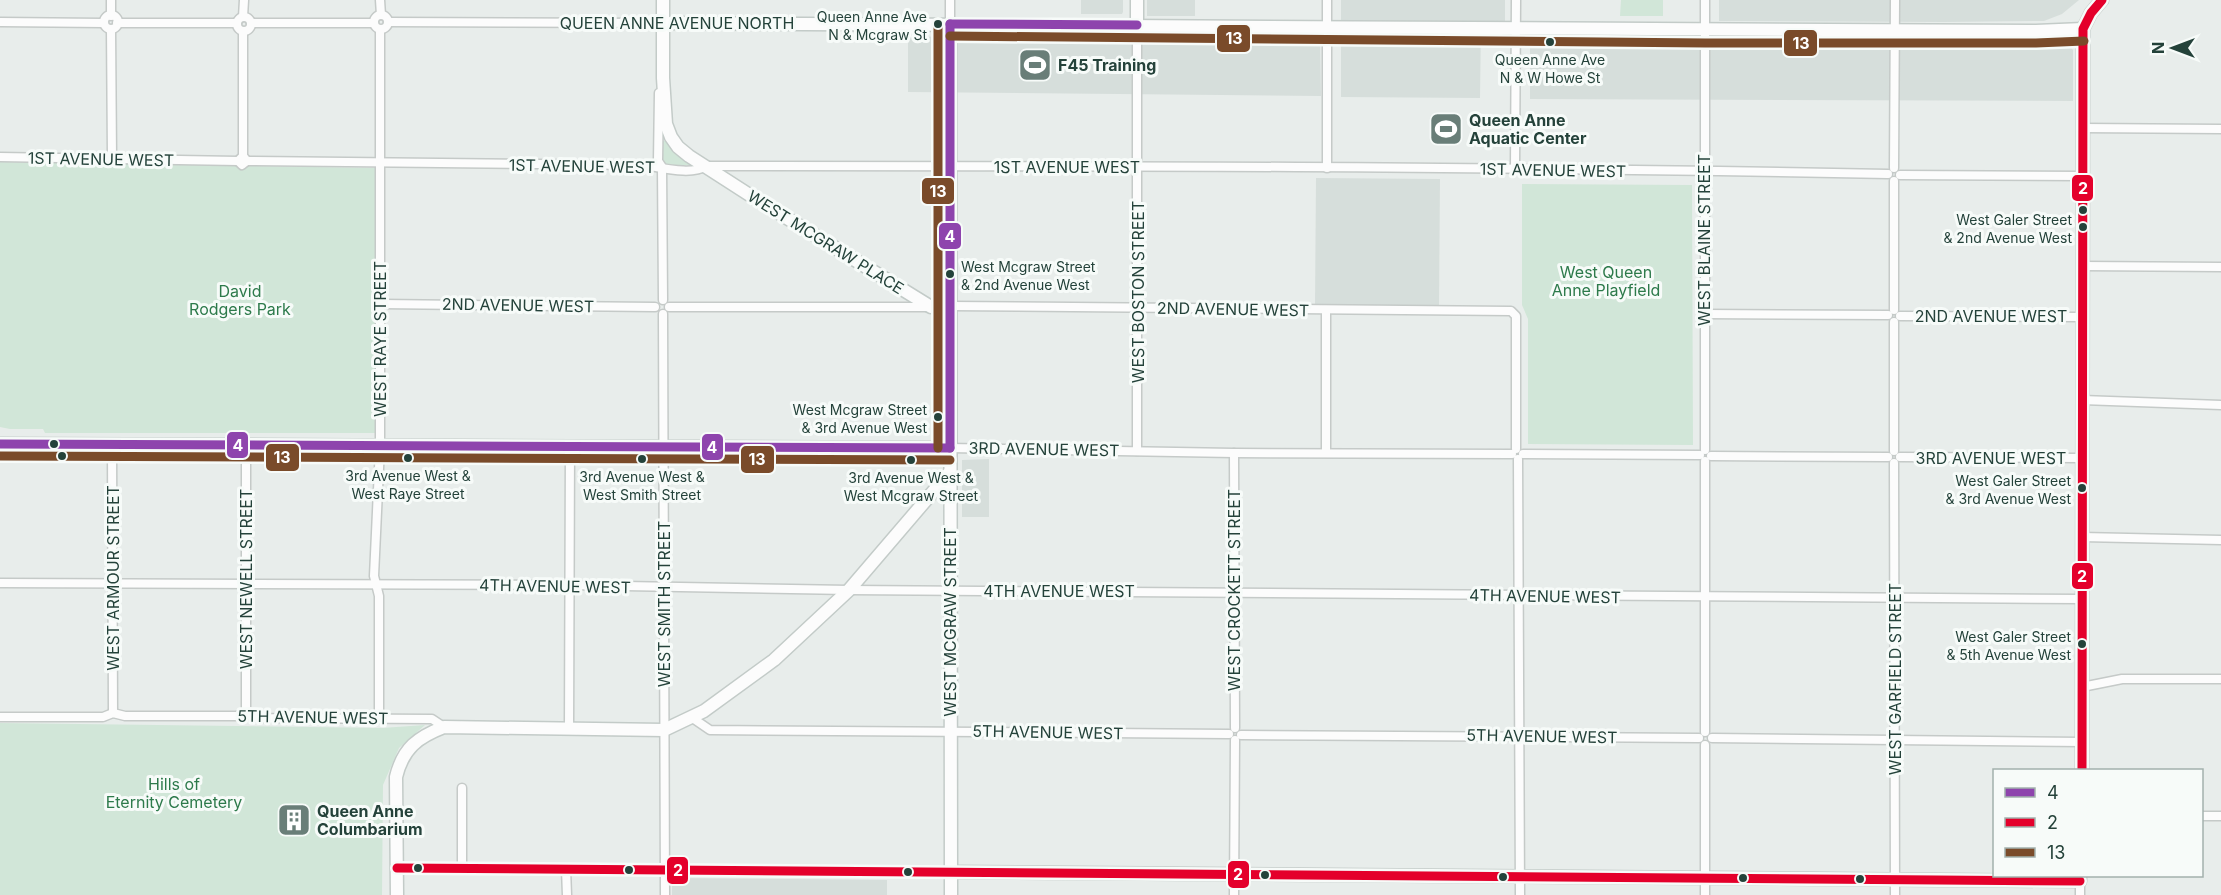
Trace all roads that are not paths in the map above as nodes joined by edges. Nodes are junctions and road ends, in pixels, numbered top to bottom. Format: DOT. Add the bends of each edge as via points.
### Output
graph roads {
  1 [pos="111,0"];
  2 [pos="244,0"];
  3 [pos="380,0"];
  4 [pos="663,0"];
  5 [pos="950,0"];
  6 [pos="1137,0"];
  7 [pos="1327,0"];
  8 [pos="1516,0"];
  9 [pos="1705,0"];
  10 [pos="1895,0"];
  11 [pos="2102,0"];
  12 [pos="381,15"];
  13 [pos="244,21"];
  14 [pos="0,22"];
  15 [pos="111,22"];
  16 [pos="388,22"];
  17 [pos="663,23"];
  18 [pos="950,24"];
  19 [pos="1137,25"];
  20 [pos="377,26"];
  21 [pos="1327,26"];
  22 [pos="1516,29"];
  23 [pos="2083,29"];
  24 [pos="1705,31"];
  25 [pos="1895,32"];
  26 [pos="663,78"];
  27 [pos="2082,128"];
  28 [pos="2221,129"];
  29 [pos="0,157"];
  30 [pos="112,158"];
  31 [pos="243,159"];
  32 [pos="380,164"];
  33 [pos="706,166"];
  34 [pos="950,166"];
  35 [pos="1138,167"];
  36 [pos="662,168"];
  37 [pos="1327,168"];
  38 [pos="1515,169"];
  39 [pos="1704,172"];
  40 [pos="1894,175"];
  41 [pos="2082,176"];
  42 [pos="2082,266"];
  43 [pos="2221,267"];
  44 [pos="381,304"];
  45 [pos="950,306"];
  46 [pos="665,307"];
  47 [pos="931,307"];
  48 [pos="1137,308"];
  49 [pos="1326,310"];
  50 [pos="1704,314"];
  51 [pos="1894,316"];
  52 [pos="2082,317"];
  53 [pos="2082,400"];
  54 [pos="2221,405"];
  55 [pos="0,444"];
  56 [pos="112,444"];
  57 [pos="570,445"];
  58 [pos="246,446"];
  59 [pos="664,446"];
  60 [pos="380,447"];
  61 [pos="950,448"];
  62 [pos="1137,451"];
  63 [pos="1326,452"];
  64 [pos="1234,453"];
  65 [pos="1517,454"];
  66 [pos="1705,456"];
  67 [pos="1894,457"];
  68 [pos="2082,458"];
  69 [pos="950,472"];
  70 [pos="2082,537"];
  71 [pos="2221,540"];
  72 [pos="0,583"];
  73 [pos="113,583"];
  74 [pos="247,583"];
  75 [pos="376,585"];
  76 [pos="569,585"];
  77 [pos="664,587"];
  78 [pos="849,590"];
  79 [pos="950,590"];
  80 [pos="1234,592"];
  81 [pos="1519,596"];
  82 [pos="1705,597"];
  83 [pos="1895,599"];
  84 [pos="2082,599"];
  85 [pos="2221,679"];
  86 [pos="2082,687"];
  87 [pos="113,713"];
  88 [pos="246,713"];
  89 [pos="0,717"];
  90 [pos="691,717"];
  91 [pos="379,719"];
  92 [pos="444,727"];
  93 [pos="570,729"];
  94 [pos="664,730"];
  95 [pos="950,731"];
  96 [pos="1235,734"];
  97 [pos="1519,736"];
  98 [pos="1705,739"];
  99 [pos="1895,740"];
  100 [pos="2082,742"];
  101 [pos="2082,769"];
  102 [pos="462,788"];
  103 [pos="2203,816"];
  104 [pos="2221,816"];
  105 [pos="397,868"];
  106 [pos="462,869"];
  107 [pos="566,869"];
  108 [pos="665,870"];
  109 [pos="951,872"];
  110 [pos="1234,875"];
  111 [pos="1521,876"];
  112 [pos="1705,878"];
  113 [pos="2080,878"];
  114 [pos="1894,880"];
  115 [pos="397,895"];
  116 [pos="567,895"];
  117 [pos="665,895"];
  118 [pos="951,895"];
  119 [pos="1234,895"];
  120 [pos="1520,895"];
  121 [pos="1705,895"];
  122 [pos="1894,895"];
  123 [pos="2080,895"];
  1 -- 15 [label="street"];
  2 -- 13 [label="street"];
  3 -- 12 [label="street"];
  4 -- 17 [label="street, WEST SMITH STREET"];
  5 -- 18 [label="street"];
  6 -- 19 [label="street"];
  7 -- 21 [label="street"];
  8 -- 22 [label="street"];
  9 -- 24 [label="street, WEST BLAINE STREET"];
  10 -- 25 [label="street, WEST GARFIELD STREET"];
  11 -- 23 [label="street"];
  12 -- 16 [label="street"];
  12 -- 20 [label="street" via="375,18"];
  13 -- 15 [label="street"];
  13 -- 20 [label="street"];
  13 -- 31 [label="street" via="238,28 243,31"];
  14 -- 15 [label="street"];
  15 -- 30 [label="street"];
  16 -- 17 [label="street, QUEEN ANNE AVENUE NORTH"];
  16 -- 20 [label="street" via="386,28"];
  17 -- 18 [label="street, QUEEN ANNE AVENUE NORTH"];
  17 -- 26 [label="street, WEST SMITH STREET"];
  18 -- 19 [label="street, QUEEN ANNE AVENUE NORTH"];
  18 -- 34 [label="street, WEST MCGRAW STREET"];
  19 -- 21 [label="street, QUEEN ANNE AVENUE NORTH"];
  19 -- 35 [label="street, WEST BOSTON STREET"];
  20 -- 32 [label="street, WEST RAYE STREET"];
  21 -- 22 [label="street, QUEEN ANNE AVENUE NORTH"];
  21 -- 37 [label="street"];
  22 -- 24 [label="street, QUEEN ANNE AVENUE NORTH"];
  22 -- 38 [label="street"];
  23 -- 25 [label="street, QUEEN ANNE AVENUE NORTH"];
  23 -- 27 [label="street"];
  24 -- 25 [label="street, QUEEN ANNE AVENUE NORTH"];
  24 -- 39 [label="street, WEST BLAINE STREET"];
  25 -- 40 [label="street, WEST GARFIELD STREET"];
  26 -- 33 [label="street, WEST SMITH STREET" via="670,137"];
  26 -- 36 [label="street, WEST SMITH STREET" via="658,95 658,161"];
  27 -- 28 [label="street"];
  27 -- 41 [label="street"];
  29 -- 30 [label="street, 1ST AVENUE WEST"];
  30 -- 31 [label="street, 1ST AVENUE WEST"];
  31 -- 32 [label="street, 1ST AVENUE WEST"];
  32 -- 36 [label="street, 1ST AVENUE WEST"];
  32 -- 44 [label="street, WEST RAYE STREET"];
  33 -- 34 [label="street, 1ST AVENUE WEST"];
  33 -- 36 [label="street, 1ST AVENUE WEST" via="701,170"];
  33 -- 47 [label="street, WEST MCGRAW PLACE"];
  34 -- 35 [label="street, 1ST AVENUE WEST"];
  34 -- 45 [label="street, WEST MCGRAW STREET"];
  35 -- 37 [label="street, 1ST AVENUE WEST"];
  35 -- 48 [label="street, WEST BOSTON STREET"];
  36 -- 46 [label="street, WEST SMITH STREET"];
  37 -- 38 [label="street, 1ST AVENUE WEST"];
  38 -- 39 [label="street, 1ST AVENUE WEST"];
  39 -- 40 [label="street, 1ST AVENUE WEST"];
  39 -- 50 [label="street, WEST BLAINE STREET"];
  40 -- 41 [label="street, 1ST AVENUE WEST"];
  40 -- 51 [label="street, WEST GARFIELD STREET"];
  41 -- 42 [label="street"];
  42 -- 43 [label="street"];
  42 -- 52 [label="street"];
  44 -- 46 [label="street, 2ND AVENUE WEST" via="655,307 657,302"];
  44 -- 60 [label="street, WEST RAYE STREET"];
  45 -- 47 [label="street"];
  45 -- 48 [label="street, 2ND AVENUE WEST"];
  45 -- 61 [label="street, WEST MCGRAW STREET"];
  46 -- 47 [label="street"];
  46 -- 59 [label="street, WEST SMITH STREET"];
  48 -- 49 [label="street, 2ND AVENUE WEST"];
  48 -- 62 [label="street, WEST BOSTON STREET"];
  49 -- 63 [label="street"];
  49 -- 65 [label="street, 2ND AVENUE WEST" via="1515,313"];
  50 -- 51 [label="street, 2ND AVENUE WEST"];
  50 -- 66 [label="street, WEST BLAINE STREET"];
  51 -- 52 [label="street, 2ND AVENUE WEST"];
  51 -- 67 [label="street, WEST GARFIELD STREET"];
  52 -- 53 [label="street"];
  53 -- 54 [label="street"];
  53 -- 68 [label="street"];
  55 -- 56 [label="street, 3RD AVENUE WEST"];
  56 -- 58 [label="street, 3RD AVENUE WEST"];
  56 -- 73 [label="street, WEST ARMOUR STREET"];
  57 -- 59 [label="street, 3RD AVENUE WEST"];
  57 -- 60 [label="street, 3RD AVENUE WEST"];
  57 -- 76 [label="street"];
  58 -- 60 [label="street, 3RD AVENUE WEST"];
  58 -- 74 [label="street, WEST NEWELL STREET"];
  59 -- 61 [label="street, 3RD AVENUE WEST"];
  59 -- 77 [label="street, WEST SMITH STREET"];
  60 -- 75 [label="street, WEST RAYE STREET"];
  61 -- 62 [label="street, 3RD AVENUE WEST"];
  61 -- 69 [label="street, WEST MCGRAW STREET"];
  62 -- 64 [label="street, 3RD AVENUE WEST"];
  63 -- 64 [label="street, 3RD AVENUE WEST"];
  63 -- 65 [label="street, 3RD AVENUE WEST"];
  64 -- 80 [label="street, WEST CROCKETT STREET"];
  65 -- 66 [label="street, 3RD AVENUE WEST"];
  65 -- 81 [label="street"];
  66 -- 67 [label="street, 3RD AVENUE WEST"];
  66 -- 82 [label="street, WEST BLAINE STREET"];
  67 -- 68 [label="street, 3RD AVENUE WEST"];
  67 -- 83 [label="street, WEST GARFIELD STREET"];
  68 -- 70 [label="street"];
  69 -- 78 [label="street"];
  69 -- 79 [label="street, WEST MCGRAW STREET"];
  70 -- 71 [label="street"];
  70 -- 84 [label="street"];
  72 -- 73 [label="street, 4TH AVENUE WEST"];
  73 -- 74 [label="street, 4TH AVENUE WEST"];
  73 -- 87 [label="street, WEST ARMOUR STREET"];
  74 -- 75 [label="street, 4TH AVENUE WEST"];
  74 -- 88 [label="street, WEST NEWELL STREET"];
  75 -- 76 [label="street, 4TH AVENUE WEST"];
  75 -- 91 [label="street, WEST RAYE STREET"];
  76 -- 77 [label="street, 4TH AVENUE WEST"];
  76 -- 93 [label="street"];
  77 -- 78 [label="street, 4TH AVENUE WEST"];
  77 -- 94 [label="street, WEST SMITH STREET"];
  78 -- 79 [label="street, 4TH AVENUE WEST"];
  78 -- 90 [label="street" via="774,660"];
  79 -- 80 [label="street, 4TH AVENUE WEST"];
  79 -- 95 [label="street, WEST MCGRAW STREET"];
  80 -- 81 [label="street, 4TH AVENUE WEST"];
  80 -- 96 [label="street, WEST CROCKETT STREET"];
  81 -- 82 [label="street, 4TH AVENUE WEST"];
  81 -- 97 [label="street"];
  82 -- 83 [label="street, 4TH AVENUE WEST"];
  82 -- 98 [label="street, WEST BLAINE STREET"];
  83 -- 84 [label="street, 4TH AVENUE WEST"];
  83 -- 99 [label="street, WEST GARFIELD STREET"];
  84 -- 86 [label="street"];
  85 -- 86 [label="street" via="2122,679"];
  86 -- 100 [label="street"];
  87 -- 88 [label="street, 5TH AVENUE WEST"];
  87 -- 89 [label="street, 5TH AVENUE WEST" via="103,717"];
  88 -- 91 [label="street, 5TH AVENUE WEST" via="257,718"];
  90 -- 94 [label="street"];
  90 -- 95 [label="street, 5TH AVENUE WEST" via="710,730"];
  91 -- 92 [label="street, 5TH AVENUE WEST" via="432,719"];
  92 -- 93 [label="street, 5TH AVENUE WEST"];
  92 -- 105 [label="street, 5TH AVENUE WEST" via="414,742 399,764"];
  93 -- 94 [label="street, 5TH AVENUE WEST"];
  94 -- 108 [label="street, WEST SMITH STREET"];
  95 -- 96 [label="street, 5TH AVENUE WEST"];
  95 -- 109 [label="street, WEST MCGRAW STREET"];
  96 -- 97 [label="street, 5TH AVENUE WEST"];
  96 -- 110 [label="street, WEST CROCKETT STREET"];
  97 -- 98 [label="street, 5TH AVENUE WEST"];
  97 -- 111 [label="street"];
  98 -- 99 [label="street, 5TH AVENUE WEST"];
  98 -- 112 [label="street, WEST BLAINE STREET"];
  99 -- 100 [label="street, 5TH AVENUE WEST"];
  99 -- 114 [label="street, WEST GARFIELD STREET"];
  100 -- 101 [label="street"];
  102 -- 106 [label="street"];
  103 -- 104 [label="street"];
  105 -- 106 [label="street"];
  105 -- 115 [label="street"];
  106 -- 107 [label="street"];
  107 -- 108 [label="street"];
  107 -- 116 [label="street"];
  108 -- 109 [label="street"];
  108 -- 117 [label="street, WEST SMITH STREET"];
  109 -- 110 [label="street"];
  109 -- 118 [label="street, WEST MCGRAW STREET"];
  110 -- 111 [label="street"];
  110 -- 119 [label="street, WEST CROCKETT STREET"];
  111 -- 112 [label="street"];
  111 -- 120 [label="street"];
  112 -- 114 [label="street"];
  112 -- 121 [label="street, WEST BLAINE STREET"];
  113 -- 114 [label="street"];
  113 -- 123 [label="street"];
  114 -- 122 [label="street, WEST GARFIELD STREET"];
}
